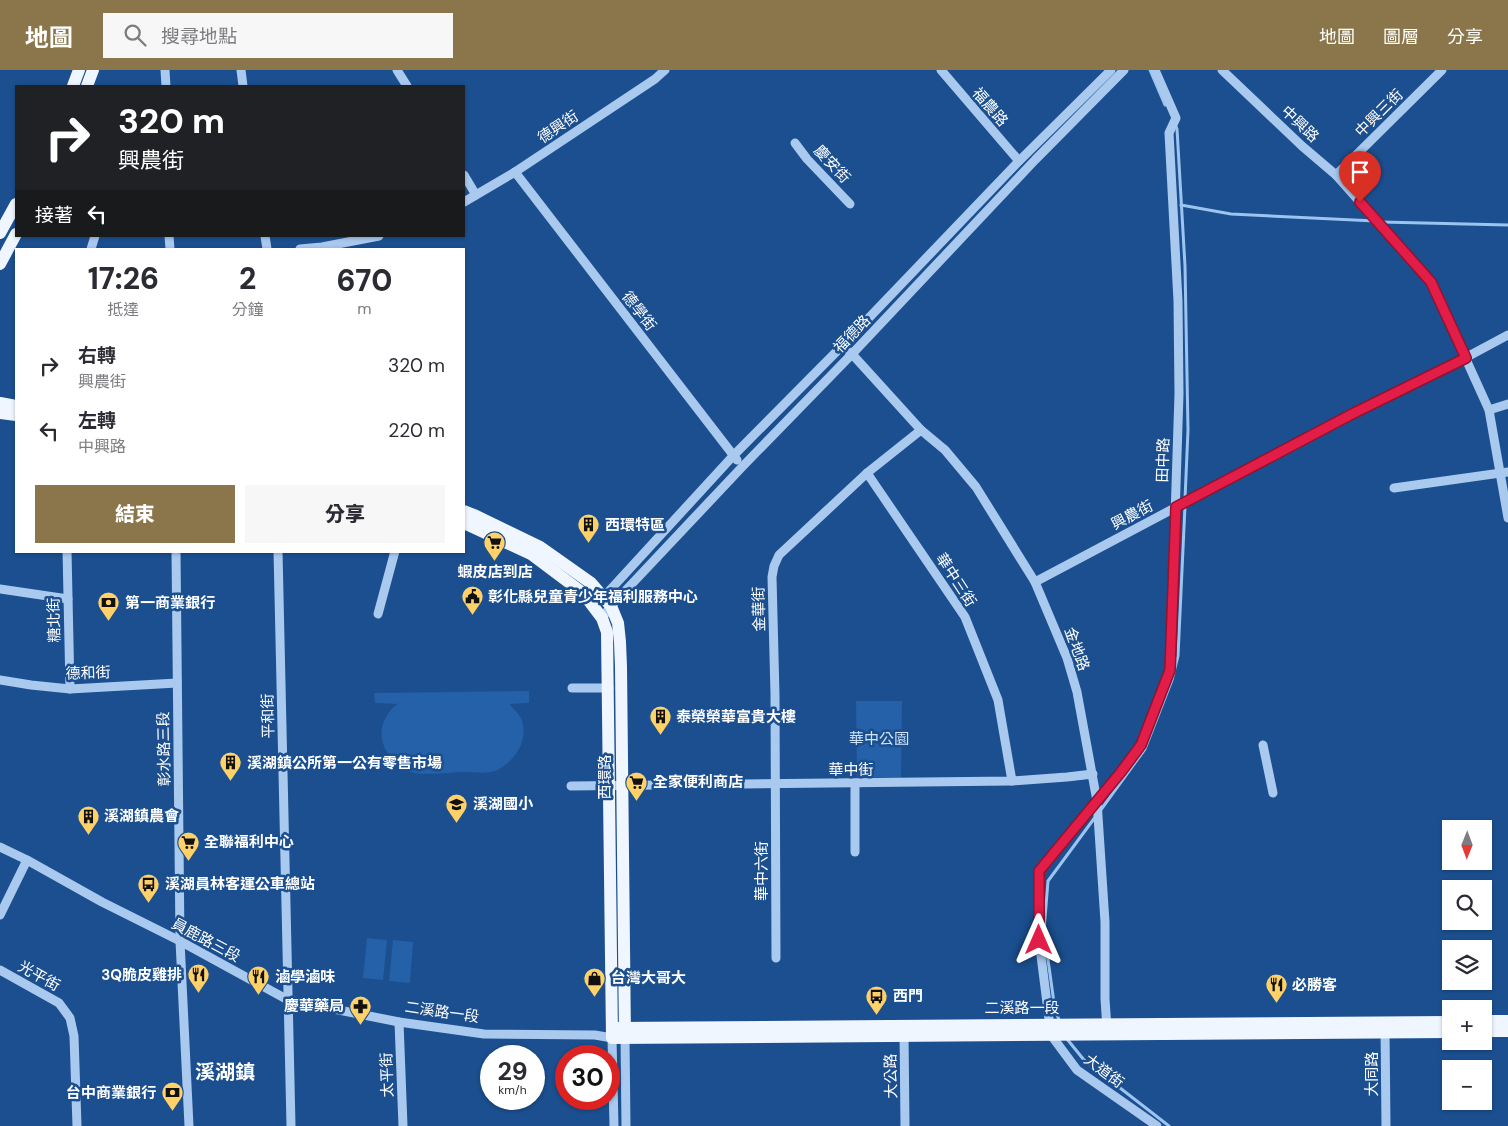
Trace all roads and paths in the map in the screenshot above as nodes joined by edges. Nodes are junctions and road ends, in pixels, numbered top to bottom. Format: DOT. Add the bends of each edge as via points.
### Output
graph roads {
  1 [pos="79,70"];
  2 [pos="93,70"];
  3 [pos="165,70"];
  4 [pos="241,70"];
  5 [pos="397,70"];
  6 [pos="665,70"];
  7 [pos="941,70"];
  8 [pos="1112,70"];
  9 [pos="1124,70"];
  10 [pos="1155,70"];
  11 [pos="1222,70"];
  12 [pos="1442,70"];
  13 [pos="73,85"];
  14 [pos="87,85"];
  15 [pos="166,85"];
  16 [pos="243,85"];
  17 [pos="406,85"];
  18 [pos="795,143"];
  19 [pos="1019,161"];
  20 [pos="515,172"];
  21 [pos="1336,175"];
  22 [pos="465,178"];
  23 [pos="476,195"];
  24 [pos="465,201"];
  25 [pos="850,204"];
  26 [pos="15,206"];
  27 [pos="0,233"];
  28 [pos="15,236"];
  29 [pos="374,237"];
  30 [pos="311,248"];
  31 [pos="0,264"];
  32 [pos="1508,335"];
  33 [pos="842,346"];
  34 [pos="852,354"];
  35 [pos="1466,358"];
  36 [pos="1508,404"];
  37 [pos="1489,410"];
  38 [pos="921,430"];
  39 [pos="734,456"];
  40 [pos="743,466"];
  41 [pos="1504,473"];
  42 [pos="867,474"];
  43 [pos="1394,488"];
  44 [pos="1176,507"];
  45 [pos="465,512"];
  46 [pos="1508,518"];
  47 [pos="465,523"];
  48 [pos="67,553"];
  49 [pos="176,553"];
  50 [pos="278,553"];
  51 [pos="394,553"];
  52 [pos="1035,582"];
  53 [pos="0,589"];
  54 [pos="68,599"];
  55 [pos="608,602"];
  56 [pos="594,607"];
  57 [pos="378,614"];
  58 [pos="602,618"];
  59 [pos="0,680"];
  60 [pos="177,683"];
  61 [pos="70,688"];
  62 [pos="572,688"];
  63 [pos="609,688"];
  64 [pos="1263,745"];
  65 [pos="1093,774"];
  66 [pos="1012,781"];
  67 [pos="775,784"];
  68 [pos="855,784"];
  69 [pos="571,786"];
  70 [pos="616,786"];
  71 [pos="1273,793"];
  72 [pos="1097,801"];
  73 [pos="0,846"];
  74 [pos="855,852"];
  75 [pos="27,860"];
  76 [pos="0,915"];
  77 [pos="180,941"];
  78 [pos="776,958"];
  79 [pos="0,970"];
  80 [pos="288,1000"];
  81 [pos="1508,1020"];
  82 [pos="1492,1021"];
  83 [pos="399,1022"];
  84 [pos="1442,1023"];
  85 [pos="1385,1028"];
  86 [pos="1059,1029"];
  87 [pos="1108,1029"];
  88 [pos="904,1030"];
  89 [pos="1442,1031"];
  90 [pos="1492,1031"];
  91 [pos="1508,1031"];
  92 [pos="612,1033"];
  93 [pos="625,1033"];
  94 [pos="77,1126"];
  95 [pos="189,1126"];
  96 [pos="291,1126"];
  97 [pos="403,1126"];
  98 [pos="614,1126"];
  99 [pos="626,1126"];
  100 [pos="905,1126"];
  101 [pos="1157,1126"];
  102 [pos="1386,1126"];
  1 -- 13 [label="main road"];
  2 -- 14 [label="main road"];
  3 -- 15 [label="street"];
  4 -- 16 [label="street"];
  5 -- 17 [label="street"];
  6 -- 20 [label="street, 德興街"];
  7 -- 19 [label="street, 福農路"];
  8 -- 19 [label="street, 福德路"];
  9 -- 34 [label="street, 福德路"];
  10 -- 44 [label="street, 田中路" via="1176,118 1169,133 1178,301"];
  11 -- 21 [label="street, 中興路"];
  12 -- 21 [label="street, 中興三街"];
  18 -- 25 [label="street, 慶安街"];
  19 -- 33 [label="street, 福德路"];
  20 -- 23 [label="street, 德興街"];
  20 -- 39 [label="street, 德學街"];
  21 -- 35 [label="street, 中興路" via="1431,282"];
  22 -- 23 [label="street"];
  23 -- 24 [label="street, 德興街"];
  26 -- 27 [label="main road"];
  28 -- 31 [label="main road"];
  29 -- 30 [label="street"];
  32 -- 35 [label="street, 興農街"];
  33 -- 34 [label="street, 金地路"];
  33 -- 39 [label="street, 福德路"];
  34 -- 38 [label="street, 金地路"];
  34 -- 40 [label="street, 福德路"];
  35 -- 37 [label="street, 中興路"];
  35 -- 44 [label="street, 興農街"];
  36 -- 37 [label="street"];
  37 -- 41 [label="street, 中興路"];
  38 -- 42 [label="street"];
  38 -- 52 [label="street, 金地路" via="945,450 976,486"];
  39 -- 40 [label="street, 德學街"];
  39 -- 55 [label="street, 福德路"];
  40 -- 55 [label="street, 福德路"];
  41 -- 43 [label="street"];
  41 -- 46 [label="street, 中興路"];
  42 -- 66 [label="street, 華中三街" via="964,617 998,700"];
  42 -- 67 [label="street, 金華街" via="780,555 774,566"];
  44 -- 52 [label="street, 興農街"];
  44 -- 72 [label="street, 田中路" via="1170,670 1141,745"];
  45 -- 55 [label="main road, 西環路" via="540,547 591,583"];
  47 -- 56 [label="main road, 西環路" via="531,554 583,593"];
  48 -- 54 [label="street, 糖北街"];
  49 -- 60 [label="street, 彰水路三段"];
  50 -- 80 [label="street, 平和街"];
  51 -- 57 [label="street"];
  52 -- 65 [label="street, 金地路" via="1067,658"];
  53 -- 54 [label="street"];
  54 -- 61 [label="street, 糖北街"];
  55 -- 56 [label="street, 福德路"];
  55 -- 58 [label="street, 福德路"];
  55 -- 70 [label="main road, 西環路" via="618,623 620,642"];
  56 -- 58 [label="main road, 西環路"];
  58 -- 63 [label="main road, 西環路" via="608,632"];
  59 -- 61 [label="street, 德和街"];
  60 -- 61 [label="street, 德和街"];
  60 -- 77 [label="street, 彰水路三段"];
  62 -- 63 [label="street"];
  63 -- 70 [label="main road, 西環路"];
  64 -- 71 [label="street"];
  65 -- 66 [label="street, 華中街"];
  65 -- 72 [label="street, 金地路"];
  66 -- 68 [label="street, 華中街"];
  67 -- 68 [label="street, 華中街"];
  67 -- 70 [label="street, 華中街"];
  67 -- 78 [label="street, 華中六街"];
  68 -- 74 [label="street"];
  69 -- 70 [label="street, 華中街"];
  70 -- 92 [label="main road, 西環路"];
  70 -- 93 [label="main road, 西環路"];
  72 -- 86 [label="street, 田中路" via="1039,871 1039,940"];
  72 -- 87 [label="street, 金地路"];
  73 -- 75 [label="street, 員鹿路三段"];
  75 -- 76 [label="street"];
  75 -- 77 [label="street, 員鹿路三段"];
  77 -- 80 [label="street, 員鹿路三段"];
  77 -- 95 [label="street, 彰水路三段"];
  79 -- 94 [label="street, 光平街" via="59,1003 70,1018 74,1036"];
  80 -- 83 [label="street, 二溪路一段"];
  80 -- 96 [label="street"];
  81 -- 82 [label="main road"];
  83 -- 92 [label="street, 二溪路一段" via="484,1034"];
  83 -- 97 [label="street, 太平街"];
  84 -- 85 [label="main road, 二溪路一段"];
  85 -- 87 [label="main road, 二溪路一段"];
  85 -- 89 [label="main road, 二溪路一段"];
  85 -- 102 [label="street, 大同路"];
  86 -- 87 [label="main road, 二溪路一段"];
  86 -- 88 [label="main road, 二溪路一段"];
  86 -- 101 [label="street, 大道街" via="1077,1070"];
  88 -- 93 [label="main road, 二溪路一段"];
  88 -- 100 [label="street, 大公路"];
  90 -- 91 [label="main road"];
  92 -- 93 [label="main road, 二溪路一段"];
  92 -- 98 [label="street, 西環路"];
  93 -- 99 [label="street, 西環路"];
}
